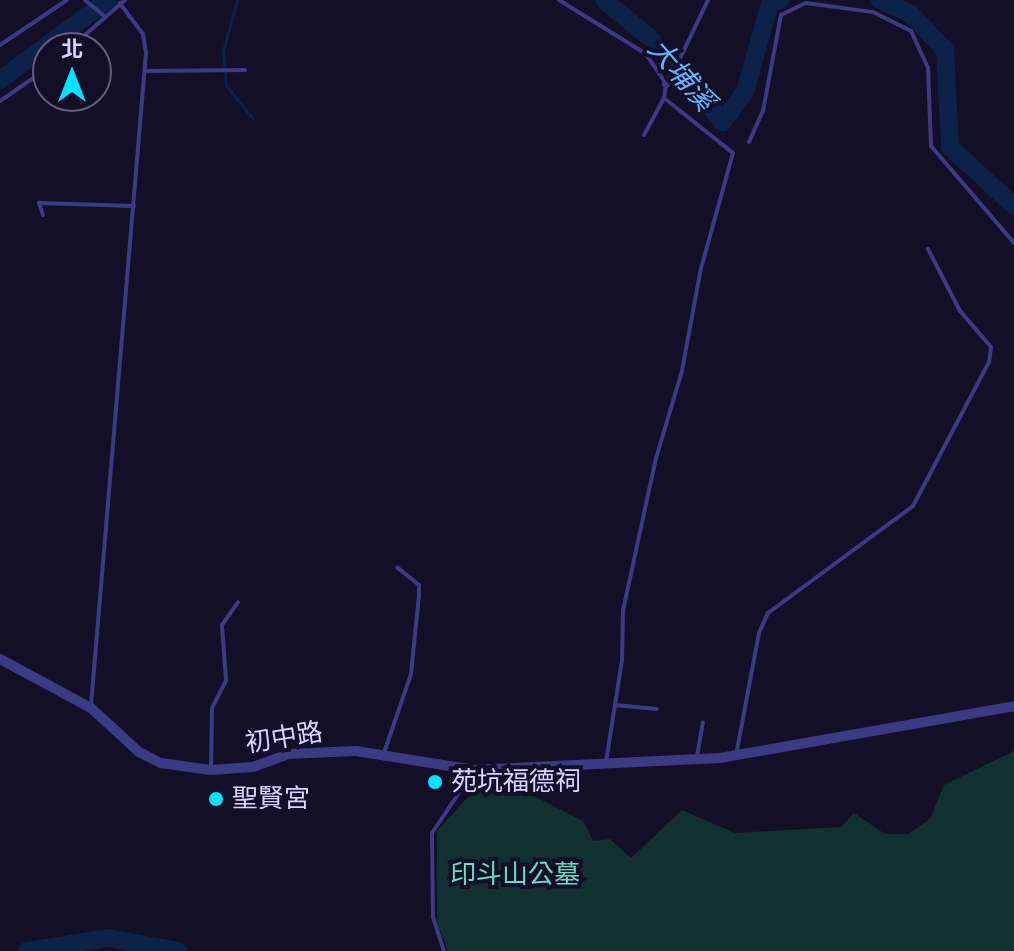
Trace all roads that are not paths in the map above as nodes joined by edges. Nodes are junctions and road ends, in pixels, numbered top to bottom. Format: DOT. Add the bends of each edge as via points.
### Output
graph roads {
  1 [pos="67,0"];
  2 [pos="85,0"];
  3 [pos="559,0"];
  4 [pos="708,0"];
  5 [pos="122,2"];
  6 [pos="103,14"];
  7 [pos="86,32"];
  8 [pos="0,45"];
  9 [pos="245,70"];
  10 [pos="145,71"];
  11 [pos="32,79"];
  12 [pos="668,82"];
  13 [pos="664,98"];
  14 [pos="0,101"];
  15 [pos="644,135"];
  16 [pos="749,142"];
  17 [pos="134,206"];
  18 [pos="43,215"];
  19 [pos="1014,243"];
  20 [pos="928,249"];
  21 [pos="397,567"];
  22 [pos="238,602"];
  23 [pos="0,659"];
  24 [pos="615,705"];
  25 [pos="1014,706"];
  26 [pos="91,708"];
  27 [pos="657,709"];
  28 [pos="703,723"];
  29 [pos="384,753"];
  30 [pos="736,755"];
  31 [pos="696,759"];
  32 [pos="606,764"];
  33 [pos="211,770"];
  34 [pos="474,770"];
  35 [pos="444,951"];
  1 -- 8 [label="lane"];
  2 -- 6 [label="lane"];
  3 -- 12 [label="lane" via="635,45"];
  4 -- 12 [label="lane"];
  5 -- 6 [label="lane"];
  5 -- 10 [label="lane" via="143,34"];
  6 -- 7 [label="lane"];
  9 -- 10 [label="lane"];
  10 -- 17 [label="lane"];
  11 -- 14 [label="lane"];
  12 -- 13 [label="lane"];
  13 -- 15 [label="lane"];
  13 -- 24 [label="lane" via="733,153 733,162 701,268 682,371 656,458 623,610"];
  16 -- 19 [label="lane" via="763,111 781,15 806,3 873,12 911,31 928,68 931,146"];
  17 -- 18 [label="lane" via="39,203"];
  17 -- 26 [label="lane"];
  20 -- 30 [label="lane" via="960,311 991,347 989,362 913,506 768,613 759,633"];
  21 -- 29 [label="lane" via="419,585 419,595 411,674"];
  22 -- 33 [label="lane" via="231,605 222,625 226,680 212,708"];
  23 -- 26 [label="street, 初中路"];
  24 -- 27 [label="lane"];
  24 -- 32 [label="lane"];
  25 -- 30 [label="street, 初中路"];
  26 -- 33 [label="street, 初中路" via="139,752 161,763"];
  28 -- 31 [label="lane"];
  29 -- 33 [label="street, 初中路" via="288,754 253,767"];
  29 -- 34 [label="street, 初中路"];
  30 -- 31 [label="street, 初中路"];
  31 -- 32 [label="street, 初中路"];
  32 -- 34 [label="street, 初中路"];
  34 -- 35 [label="lane" via="432,833 433,917"];
}
